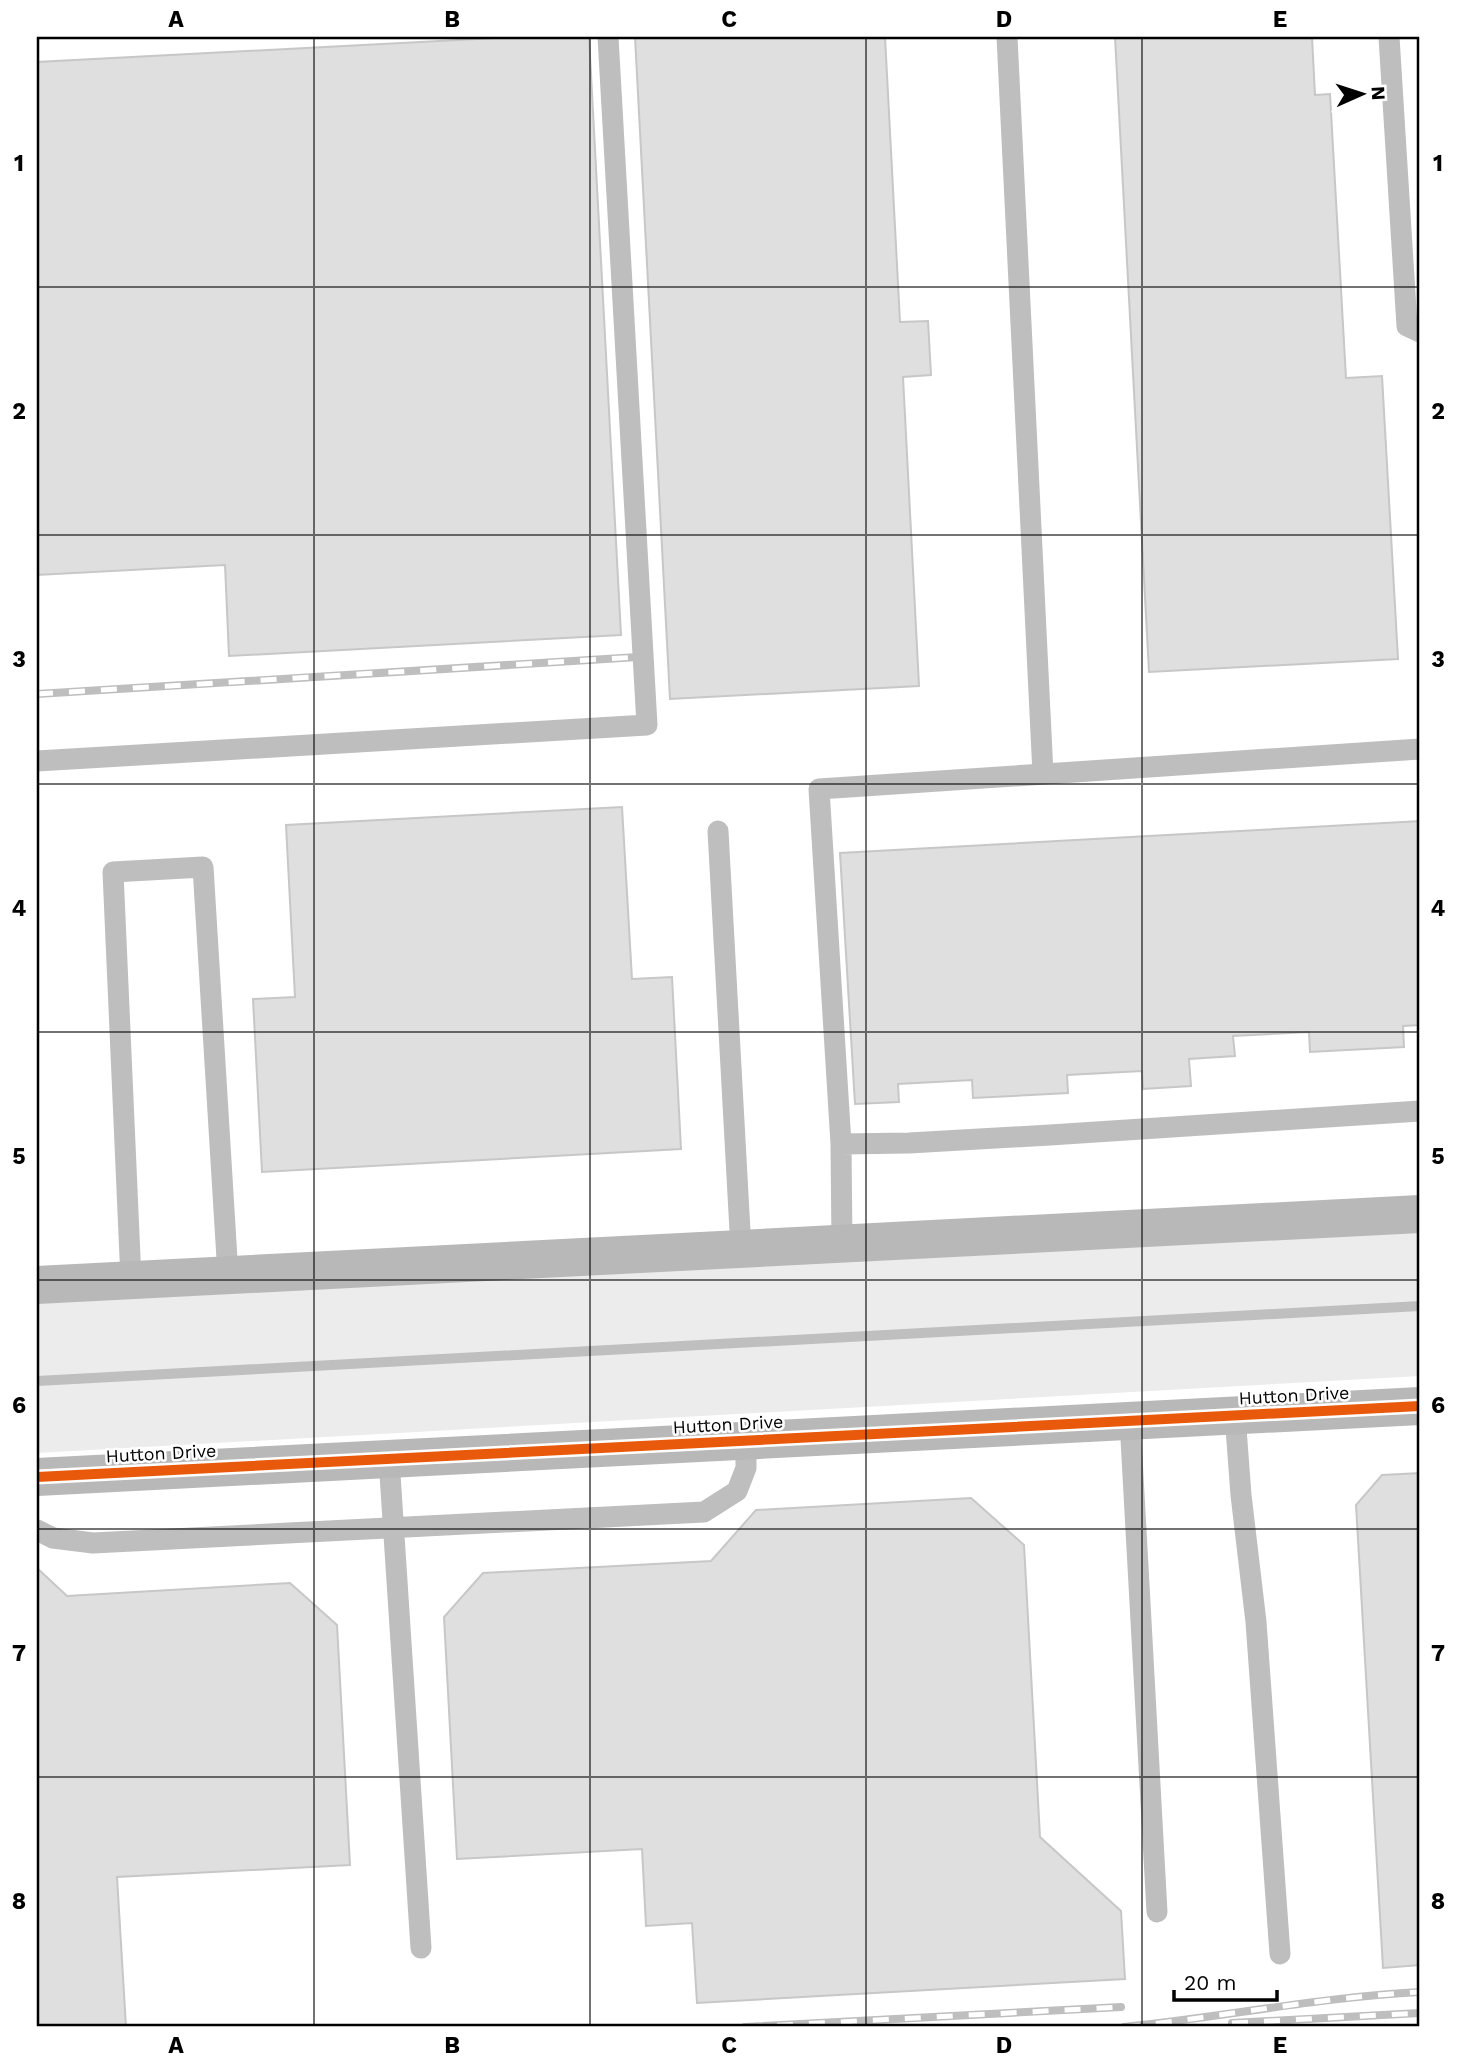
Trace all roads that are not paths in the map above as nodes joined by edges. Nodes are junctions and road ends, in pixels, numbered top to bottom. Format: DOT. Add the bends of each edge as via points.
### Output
graph roads {
  1 [pos="608,37"];
  2 [pos="1007,37"];
  3 [pos="1388,37"];
  4 [pos="1420,332"];
  5 [pos="1420,748"];
  6 [pos="37,761"];
  7 [pos="1043,774"];
  8 [pos="718,831"];
  9 [pos="1420,1111"];
  10 [pos="841,1144"];
  11 [pos="1420,1214"];
  12 [pos="842,1244"];
  13 [pos="741,1249"];
  14 [pos="228,1275"];
  15 [pos="131,1280"];
  16 [pos="37,1285"];
  17 [pos="1420,1406"];
  18 [pos="1235,1415"];
  19 [pos="1130,1421"];
  20 [pos="746,1440"];
  21 [pos="389,1459"];
  22 [pos="37,1477"];
  23 [pos="393,1528"];
  24 [pos="37,1530"];
  25 [pos="1157,1912"];
  26 [pos="421,1948"];
  27 [pos="1280,1954"];
  1 -- 6 [label="lane" via="648,725"];
  2 -- 7 [label="lane"];
  3 -- 4 [label="lane" via="1407,326"];
  5 -- 7 [label="lane"];
  7 -- 10 [label="lane" via="819,789"];
  8 -- 13 [label="lane"];
  9 -- 10 [label="lane"];
  10 -- 12 [label="lane"];
  11 -- 12 [label="street"];
  12 -- 13 [label="street"];
  13 -- 14 [label="street"];
  14 -- 15 [label="street"];
  14 -- 15 [label="lane" via="202,867 113,872"];
  15 -- 16 [label="street"];
  17 -- 18 [label="street, Hutton Drive"];
  18 -- 19 [label="street, Hutton Drive"];
  18 -- 27 [label="lane" via="1256,1622"];
  19 -- 20 [label="street, Hutton Drive"];
  19 -- 25 [label="lane"];
  20 -- 21 [label="street, Hutton Drive"];
  20 -- 23 [label="lane" via="746,1468 737,1491 704,1512"];
  21 -- 22 [label="street, Hutton Drive"];
  21 -- 23 [label="lane"];
  23 -- 24 [label="lane" via="93,1543 53,1538"];
  23 -- 26 [label="lane"];
}
